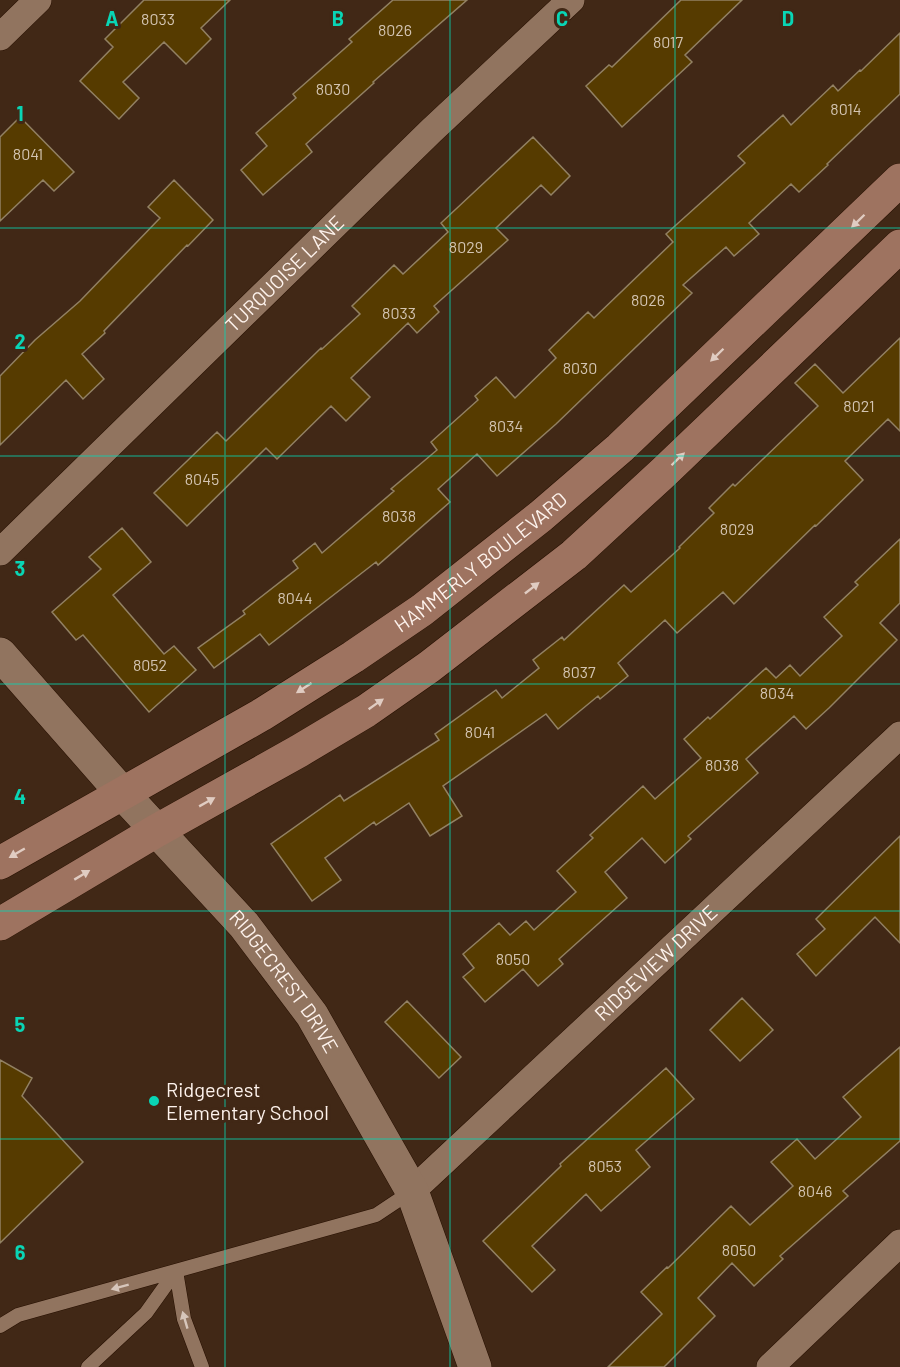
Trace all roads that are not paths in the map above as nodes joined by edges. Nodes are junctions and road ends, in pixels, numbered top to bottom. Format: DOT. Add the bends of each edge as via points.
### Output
graph roads {
  1 [pos="38,0"];
  2 [pos="571,0"];
  3 [pos="0,37"];
  4 [pos="900,180"];
  5 [pos="900,246"];
  6 [pos="821,256"];
  7 [pos="853,290"];
  8 [pos="541,516"];
  9 [pos="0,552"];
  10 [pos="574,555"];
  11 [pos="0,654"];
  12 [pos="900,735"];
  13 [pos="123,794"];
  14 [pos="156,831"];
  15 [pos="0,862"];
  16 [pos="0,924"];
  17 [pos="412,1191"];
  18 [pos="900,1243"];
  19 [pos="176,1271"];
  20 [pos="0,1326"];
  21 [pos="88,1367"];
  22 [pos="202,1367"];
  23 [pos="475,1367"];
  24 [pos="770,1367"];
  1 -- 3 [label="street"];
  2 -- 9 [label="street, TURQUOISE LANE"];
  4 -- 6 [label="main road, HAMMERLY BOULEVARD, one-way"];
  5 -- 7 [label="main road"];
  6 -- 7 [label="main road"];
  6 -- 8 [label="main road, HAMMERLY BOULEVARD, one-way" via="620,448"];
  10 -- 7 [label="main road, one-way"];
  8 -- 10 [label="main road"];
  8 -- 13 [label="main road, HAMMERLY BOULEVARD, one-way" via="422,610 352,657 261,715"];
  14 -- 10 [label="main road, one-way" via="366,711"];
  11 -- 13 [label="street, RIDGECREST DRIVE"];
  12 -- 17 [label="street, RIDGEVIEW DRIVE"];
  13 -- 14 [label="street, RIDGECREST DRIVE"];
  13 -- 15 [label="main road, HAMMERLY BOULEVARD, one-way"];
  16 -- 14 [label="main road, one-way"];
  14 -- 17 [label="street, RIDGECREST DRIVE" via="244,925 312,1015"];
  17 -- 19 [label="lane" via="376,1215"];
  17 -- 23 [label="street, RIDGECREST DRIVE"];
  18 -- 24 [label="street"];
  19 -- 20 [label="lane, one-way" via="18,1315"];
  19 -- 21 [label="lane" via="146,1313"];
  22 -- 19 [label="lane, one-way" via="184,1319"];
}
